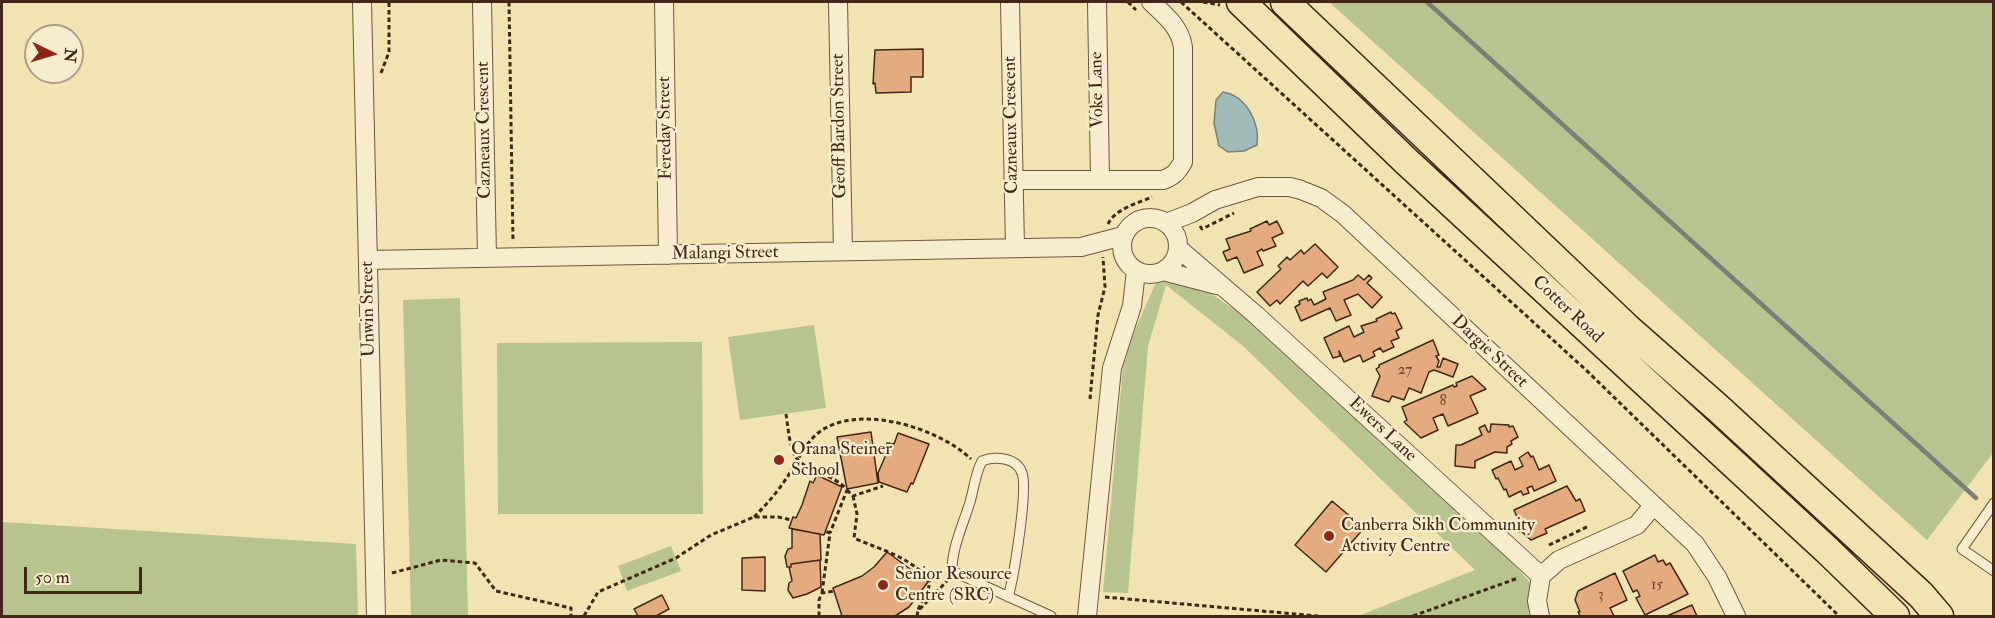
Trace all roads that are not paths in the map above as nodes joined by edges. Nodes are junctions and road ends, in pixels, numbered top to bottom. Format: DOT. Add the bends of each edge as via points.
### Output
graph roads {
  1 [pos="363,2"];
  2 [pos="482,2"];
  3 [pos="664,2"];
  4 [pos="838,2"];
  5 [pos="1010,2"];
  6 [pos="1097,2"];
  7 [pos="1241,2"];
  8 [pos="1285,2"];
  9 [pos="1147,9"];
  10 [pos="1100,179"];
  11 [pos="1014,180"];
  12 [pos="1192,213"];
  13 [pos="1166,223"];
  14 [pos="1123,236"];
  15 [pos="1177,243"];
  16 [pos="1104,247"];
  17 [pos="1015,248"];
  18 [pos="843,252"];
  19 [pos="668,255"];
  20 [pos="487,258"];
  21 [pos="368,260"];
  22 [pos="1144,268"];
  23 [pos="1222,286"];
  24 [pos="1994,503"];
  25 [pos="1653,506"];
  26 [pos="1994,571"];
  27 [pos="1541,576"];
  28 [pos="1921,595"];
  29 [pos="1008,597"];
  30 [pos="376,616"];
  31 [pos="1051,616"];
  32 [pos="1087,616"];
  33 [pos="1540,616"];
  34 [pos="1736,616"];
  35 [pos="1895,616"];
  36 [pos="1940,616"];
  37 [pos="1964,616"];
  1 -- 21 [label="street, Unwin Street"];
  2 -- 20 [label="street, Cazneaux Crescent"];
  3 -- 19 [label="street, Fereday Street"];
  4 -- 18 [label="street, Geoff Bardon Street"];
  5 -- 11 [label="street, Cazneaux Crescent"];
  6 -- 10 [label="street, Voke Lane"];
  7 -- 35 [label="main road, Cotter Road"];
  8 -- 28 [label="main road, Cotter Road" via="1628,328"];
  9 -- 10 [label="street" via="1168,18 1182,39 1183,162 1173,176 1163,180"];
  10 -- 11 [label="street"];
  11 -- 17 [label="street, Cazneaux Crescent"];
  12 -- 13 [label="street, Dargie Street"];
  12 -- 15 [label="street"];
  12 -- 25 [label="street, Dargie Street" via="1215,200 1258,187 1290,187 1321,198 1343,214"];
  13 -- 14 [label="street" via="1142,219"];
  13 -- 15 [label="street" via="1175,233"];
  14 -- 16 [label="street, Malangi Street"];
  14 -- 22 [label="street" via="1122,250"];
  15 -- 22 [label="street" via="1176,257"];
  15 -- 23 [label="street, Ewers Lane"];
  16 -- 17 [label="street, Malangi Street"];
  16 -- 22 [label="street, Malangi Street"];
  17 -- 18 [label="street, Malangi Street"];
  18 -- 19 [label="street, Malangi Street"];
  19 -- 20 [label="street, Malangi Street"];
  20 -- 21 [label="street, Malangi Street"];
  21 -- 30 [label="street, Unwin Street"];
  22 -- 23 [label="street, Ewers Lane"];
  22 -- 32 [label="street" via="1112,368"];
  23 -- 27 [label="street, Ewers Lane"];
  24 -- 26 [label="lane" via="1962,549"];
  25 -- 27 [label="street" via="1638,525 1559,560"];
  25 -- 34 [label="street, Dargie Street" via="1695,544"];
  27 -- 33 [label="street" via="1537,601"];
  28 -- 36 [label="main road, Cotter Road"];
  28 -- 37 [label="main road"];
  29 -- 29 [label="lane" via="952,571 978,467 988,458 1011,461 1023,474 1022,508"];
  29 -- 31 [label="lane"];
}
